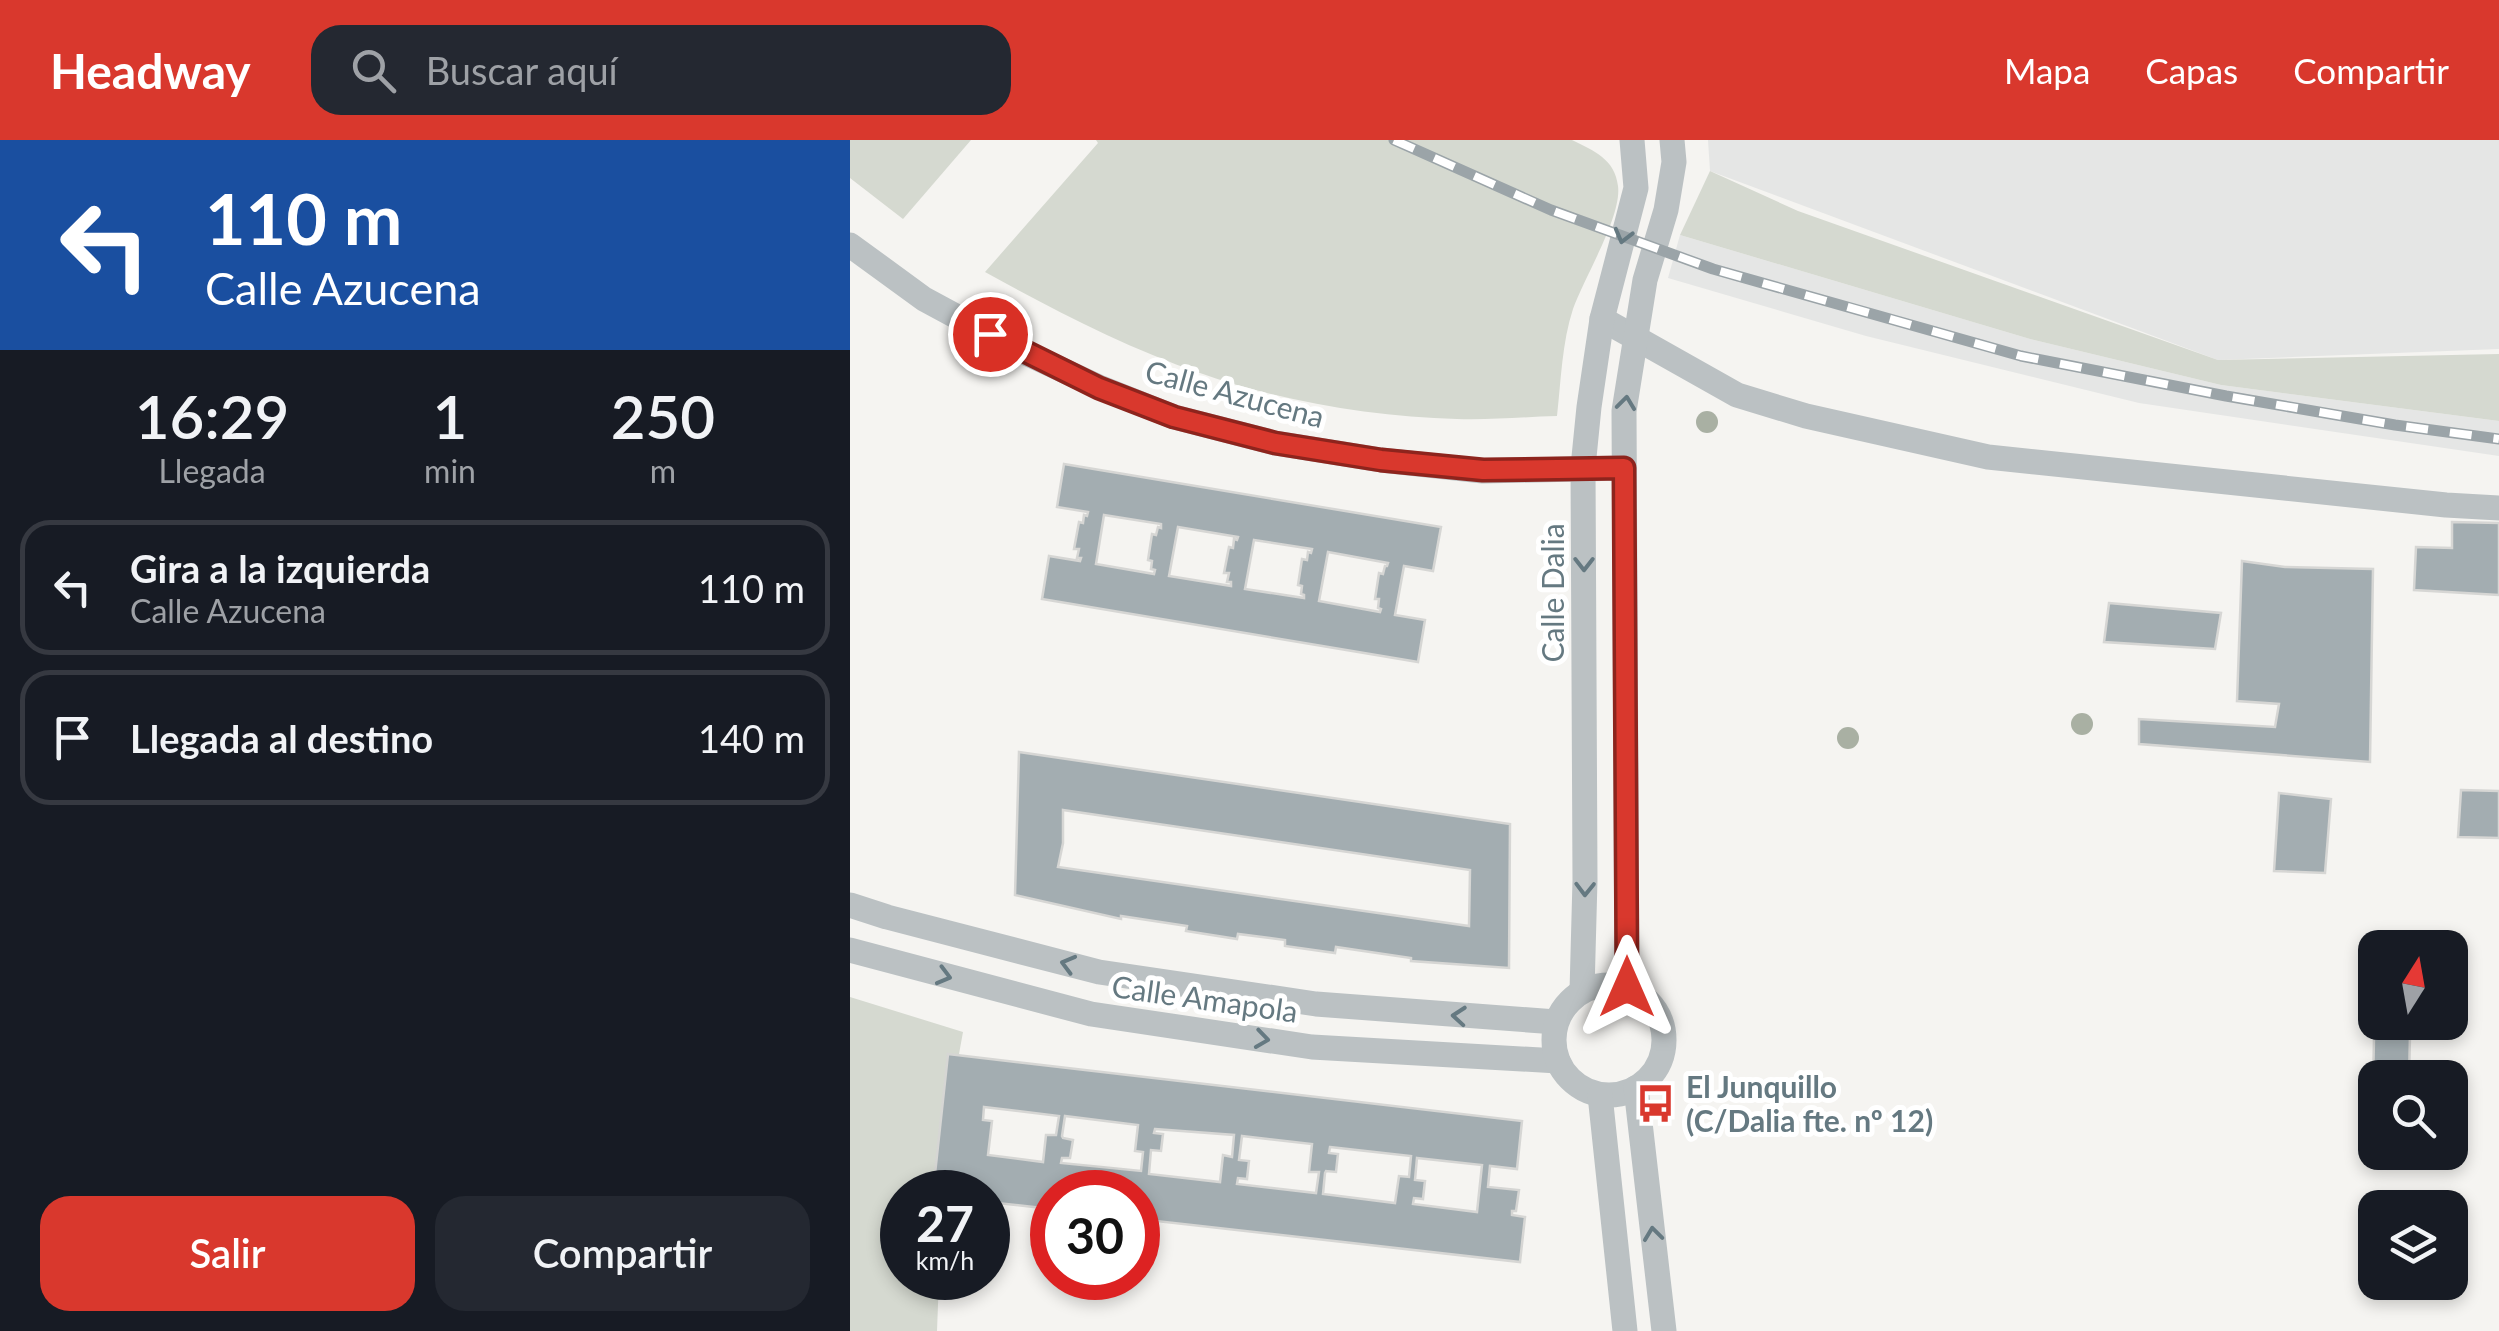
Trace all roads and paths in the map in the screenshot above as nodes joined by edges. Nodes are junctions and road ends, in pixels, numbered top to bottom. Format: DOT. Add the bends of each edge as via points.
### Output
graph roads {
  1 [pos="1632,140"];
  2 [pos="1672,140"];
  3 [pos="850,245"];
  4 [pos="1602,319"];
  5 [pos="1636,339"];
  6 [pos="1583,467"];
  7 [pos="1624,468"];
  8 [pos="2499,508"];
  9 [pos="850,905"];
  10 [pos="850,950"];
  11 [pos="1627,987"];
  12 [pos="1582,991"];
  13 [pos="1556,1022"];
  14 [pos="1558,1062"];
  15 [pos="1636,1088"];
  16 [pos="1600,1095"];
  17 [pos="1624,1331"];
  18 [pos="1664,1331"];
  1 -- 4 [label="street, Calle Dalia, one-way" via="1636,188"];
  2 -- 5 [label="street" via="1666,210"];
  3 -- 6 [label="street, Calle Azucena" via="924,299 1013,347 1174,417 1381,460 1483,470"];
  4 -- 5 [label="street"];
  4 -- 6 [label="street, Calle Dalia"];
  7 -- 5 [label="street, one-way" via="1624,411"];
  5 -- 8 [label="street" via="1736,395 1988,457"];
  6 -- 7 [label="street, Calle Azucena"];
  6 -- 12 [label="street, Calle Dalia, one-way"];
  7 -- 11 [label="street"];
  13 -- 9 [label="street, Calle Amapola, one-way" via="1316,1004 1100,972"];
  10 -- 14 [label="street, Calle Amapola, one-way" via="1091,1014 1312,1046"];
  11 -- 12 [label="street" via="1600,984"];
  11 -- 15 [label="street" via="1655,1008 1665,1036 1658,1068"];
  12 -- 13 [label="street"];
  13 -- 14 [label="street"];
  14 -- 16 [label="street" via="1570,1080"];
  15 -- 16 [label="street"];
  18 -- 15 [label="street, one-way"];
  16 -- 17 [label="street"];
}
